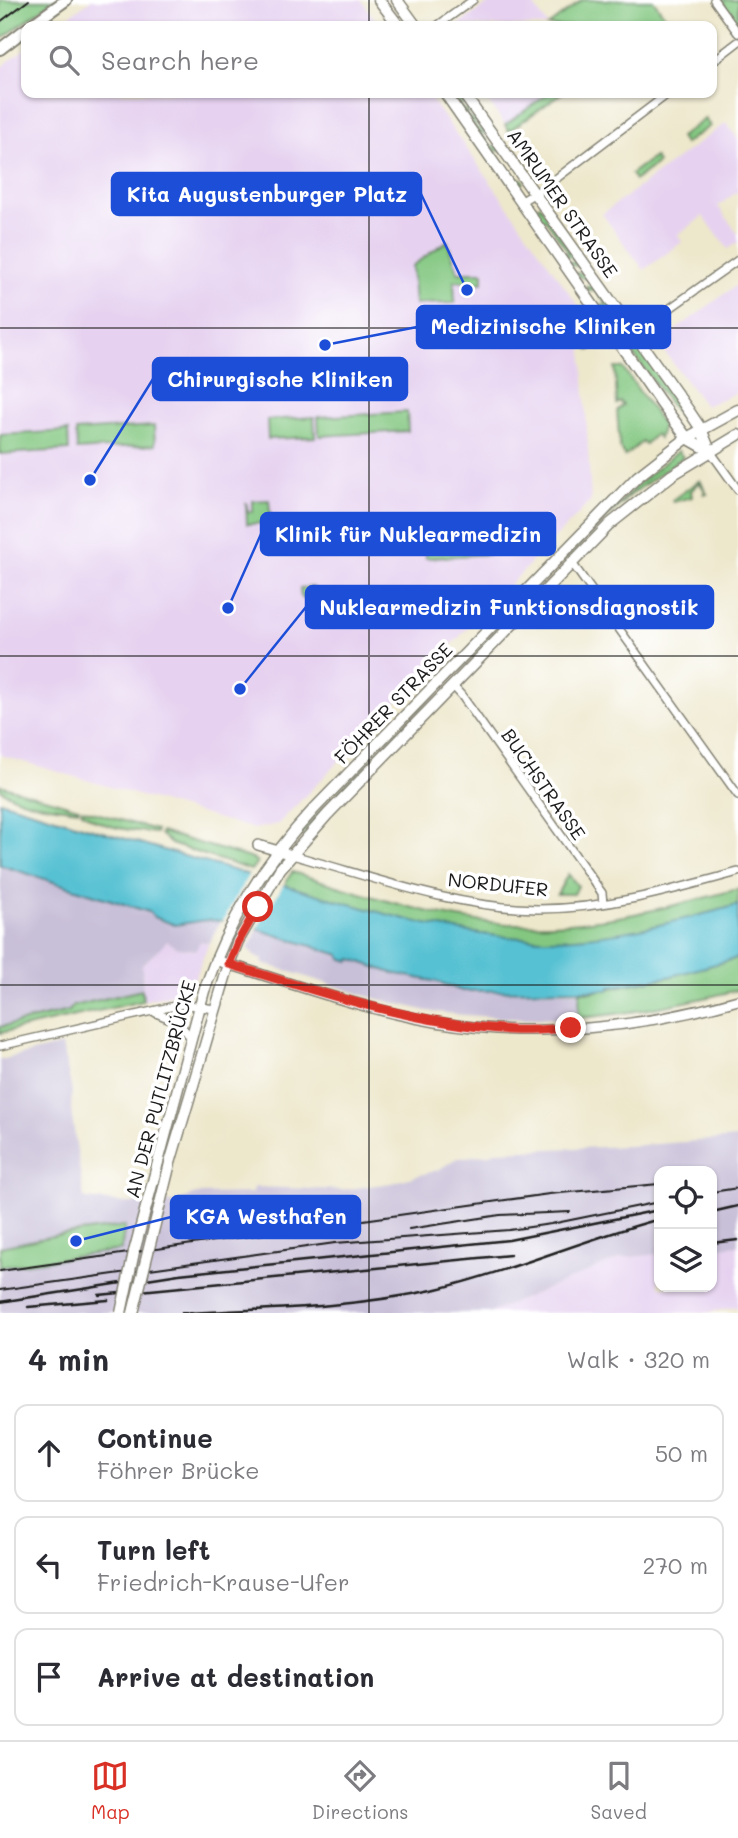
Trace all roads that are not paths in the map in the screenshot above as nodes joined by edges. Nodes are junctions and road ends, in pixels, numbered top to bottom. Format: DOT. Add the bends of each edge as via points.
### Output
graph roads {
  1 [pos="65,0"];
  2 [pos="379,0"];
  3 [pos="397,0"];
  4 [pos="473,0"];
  5 [pos="714,0"];
  6 [pos="37,21"];
  7 [pos="394,21"];
  8 [pos="412,21"];
  9 [pos="444,21"];
  10 [pos="21,33"];
  11 [pos="738,33"];
  12 [pos="738,42"];
  13 [pos="0,49"];
  14 [pos="717,58"];
  15 [pos="449,98"];
  16 [pos="467,98"];
  17 [pos="662,98"];
  18 [pos="534,193"];
  19 [pos="522,201"];
  20 [pos="738,260"];
  21 [pos="634,334"];
  22 [pos="621,343"];
  23 [pos="738,410"];
  24 [pos="701,429"];
  25 [pos="738,435"];
  26 [pos="687,438"];
  27 [pos="710,451"];
  28 [pos="738,491"];
  29 [pos="572,563"];
  30 [pos="453,686"];
  31 [pos="738,795"];
  32 [pos="258,845"];
  33 [pos="277,851"];
  34 [pos="292,855"];
  35 [pos="268,863"];
  36 [pos="738,872"];
  37 [pos="603,903"];
  38 [pos="238,942"];
  39 [pos="215,960"];
  40 [pos="229,964"];
  41 [pos="738,1000"];
  42 [pos="200,1006"];
  43 [pos="214,1009"];
  44 [pos="148,1013"];
  45 [pos="192,1040"];
  46 [pos="0,1046"];
  47 [pos="121,1313"];
  48 [pos="133,1313"];
  1 -- 6 [label="main road"];
  2 -- 7 [label="main road"];
  3 -- 8 [label="main road"];
  4 -- 9 [label="street"];
  5 -- 11 [label="street"];
  10 -- 13 [label="main road"];
  12 -- 14 [label="street"];
  15 -- 19 [label="main road, AMRUMER STRASSE"];
  16 -- 18 [label="main road, AMRUMER STRASSE"];
  17 -- 18 [label="street"];
  18 -- 19 [label="street"];
  18 -- 21 [label="main road, AMRUMER STRASSE"];
  19 -- 22 [label="main road, AMRUMER STRASSE"];
  20 -- 21 [label="street"];
  21 -- 22 [label="street"];
  21 -- 24 [label="main road, AMRUMER STRASSE"];
  22 -- 26 [label="main road, AMRUMER STRASSE"];
  23 -- 24 [label="main road, FÖHRER STRASSE"];
  24 -- 26 [label="main road, FÖHRER STRASSE"];
  24 -- 27 [label="main road, AMRUMER STRASSE"];
  25 -- 27 [label="main road, FÖHRER STRASSE"];
  26 -- 27 [label="main road, AMRUMER STRASSE"];
  26 -- 33 [label="main road, FÖHRER STRASSE" via="630,484"];
  27 -- 28 [label="street"];
  27 -- 29 [label="main road, FÖHRER STRASSE" via="610,524"];
  29 -- 30 [label="main road, FÖHRER STRASSE"];
  29 -- 31 [label="street"];
  30 -- 34 [label="main road, FÖHRER STRASSE"];
  30 -- 37 [label="street, BUCHSTRASSE" via="602,893"];
  32 -- 33 [label="street, NORDUFER"];
  33 -- 34 [label="street, NORDUFER"];
  33 -- 35 [label="main road, FÖHRER STRASSE"];
  34 -- 37 [label="street, NORDUFER" via="475,903 538,909"];
  34 -- 38 [label="main road, FÖHRER STRASSE"];
  35 -- 39 [label="main road, AN DER PUTLITZBRÜCKE"];
  36 -- 37 [label="street, NORDUFER"];
  38 -- 40 [label="main road, AN DER PUTLITZBRÜCKE"];
  39 -- 40 [label="street"];
  39 -- 42 [label="main road, AN DER PUTLITZBRÜCKE"];
  40 -- 41 [label="street" via="391,1013 514,1030 641,1022"];
  40 -- 43 [label="main road, AN DER PUTLITZBRÜCKE"];
  42 -- 43 [label="street"];
  42 -- 44 [label="street" via="183,1004"];
  42 -- 45 [label="main road, AN DER PUTLITZBRÜCKE"];
  43 -- 48 [label="main road, AN DER PUTLITZBRÜCKE, bridge"];
  44 -- 45 [label="street" via="172,1018"];
  44 -- 46 [label="street"];
  45 -- 47 [label="main road, AN DER PUTLITZBRÜCKE, bridge"];
}
